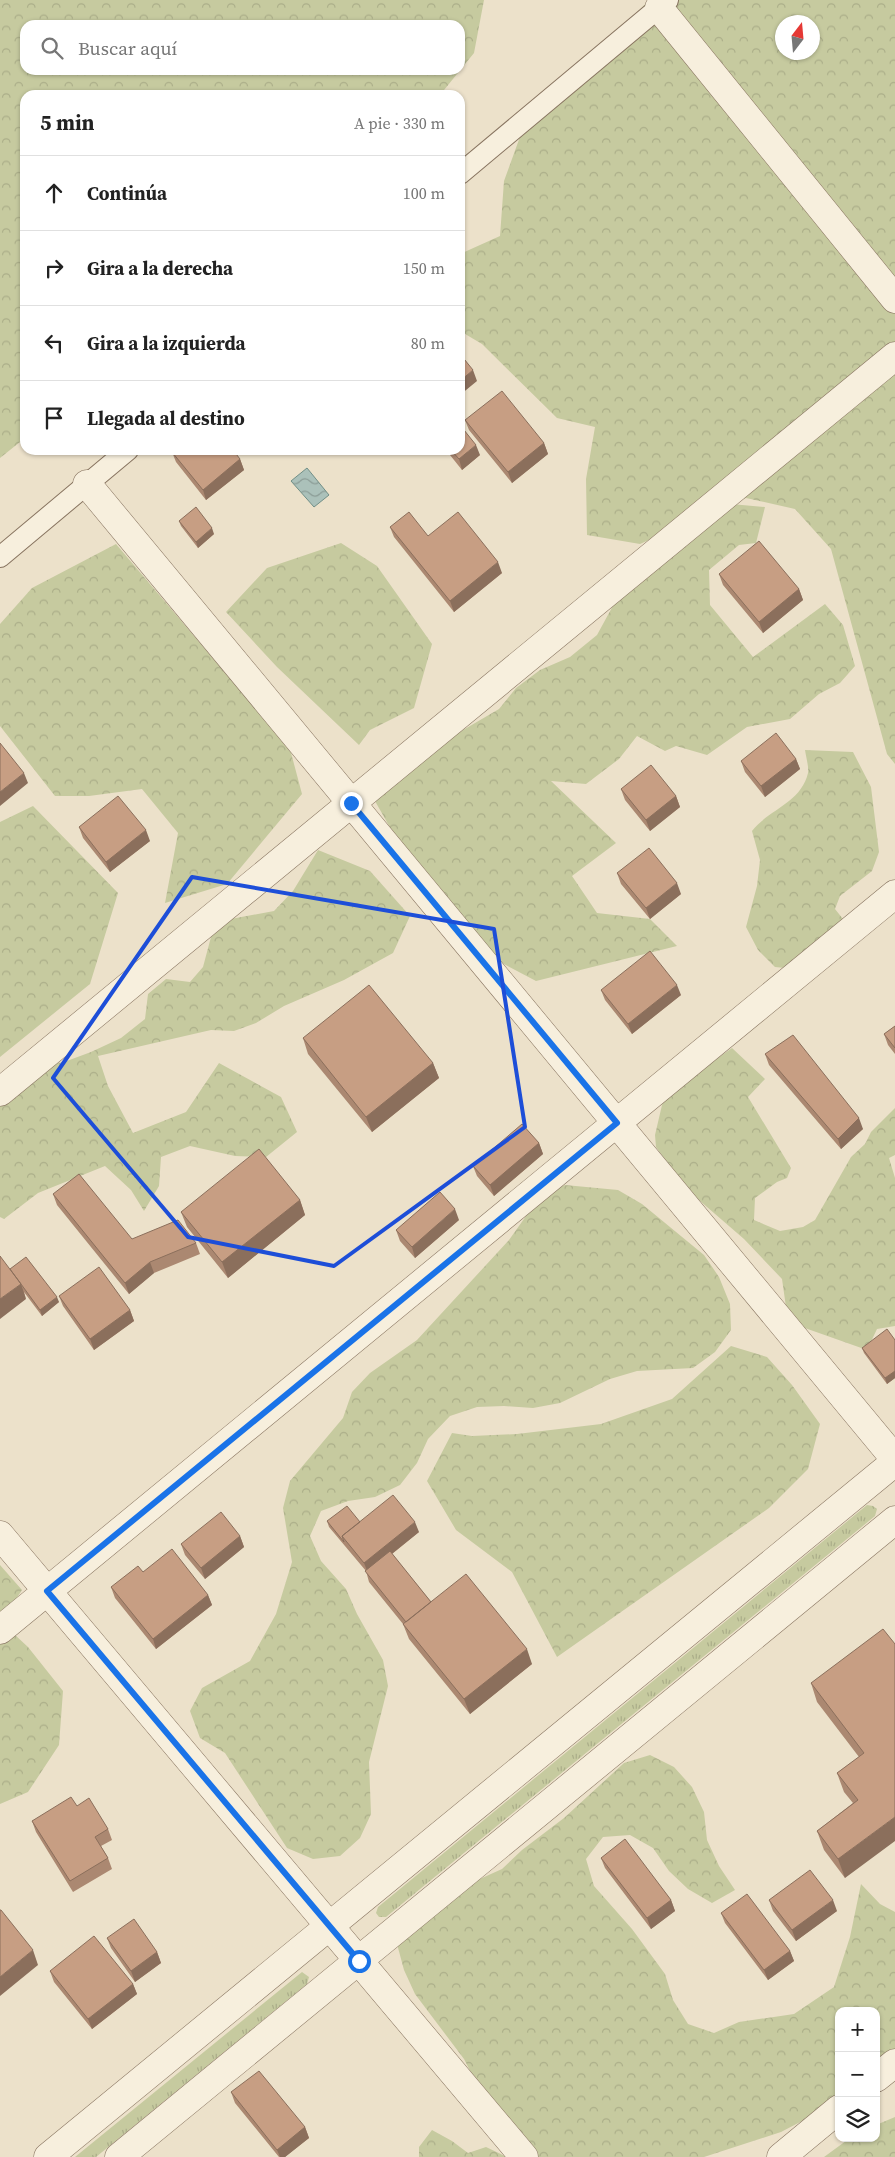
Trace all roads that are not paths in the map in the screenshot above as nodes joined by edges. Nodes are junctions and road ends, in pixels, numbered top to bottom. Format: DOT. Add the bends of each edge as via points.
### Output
graph roads {
  1 [pos="664,4"];
  2 [pos="465,170"];
  3 [pos="895,299"];
  4 [pos="895,356"];
  5 [pos="122,455"];
  6 [pos="87,484"];
  7 [pos="0,557"];
  8 [pos="351,803"];
  9 [pos="895,894"];
  10 [pos="0,1092"];
  11 [pos="617,1123"];
  12 [pos="895,1460"];
  13 [pos="895,1520"];
  14 [pos="0,1535"];
  15 [pos="47,1591"];
  16 [pos="0,1630"];
  17 [pos="330,1926"];
  18 [pos="359,1961"];
  19 [pos="895,2063"];
  20 [pos="880,2075"];
  21 [pos="835,2112"];
  22 [pos="48,2157"];
  23 [pos="119,2157"];
  24 [pos="524,2157"];
  25 [pos="781,2157"];
  1 -- 2 [label="lane"];
  1 -- 3 [label="street"];
  4 -- 8 [label="street"];
  5 -- 6 [label="lane"];
  6 -- 7 [label="lane"];
  6 -- 8 [label="street"];
  8 -- 10 [label="street"];
  8 -- 11 [label="street"];
  9 -- 11 [label="street"];
  11 -- 12 [label="street"];
  11 -- 15 [label="street"];
  12 -- 17 [label="street"];
  13 -- 18 [label="street"];
  14 -- 15 [label="street"];
  15 -- 16 [label="street"];
  15 -- 17 [label="street"];
  17 -- 18 [label="street"];
  17 -- 22 [label="street"];
  18 -- 23 [label="street"];
  18 -- 24 [label="street"];
  19 -- 20 [label="street"];
  21 -- 25 [label="street"];
}
